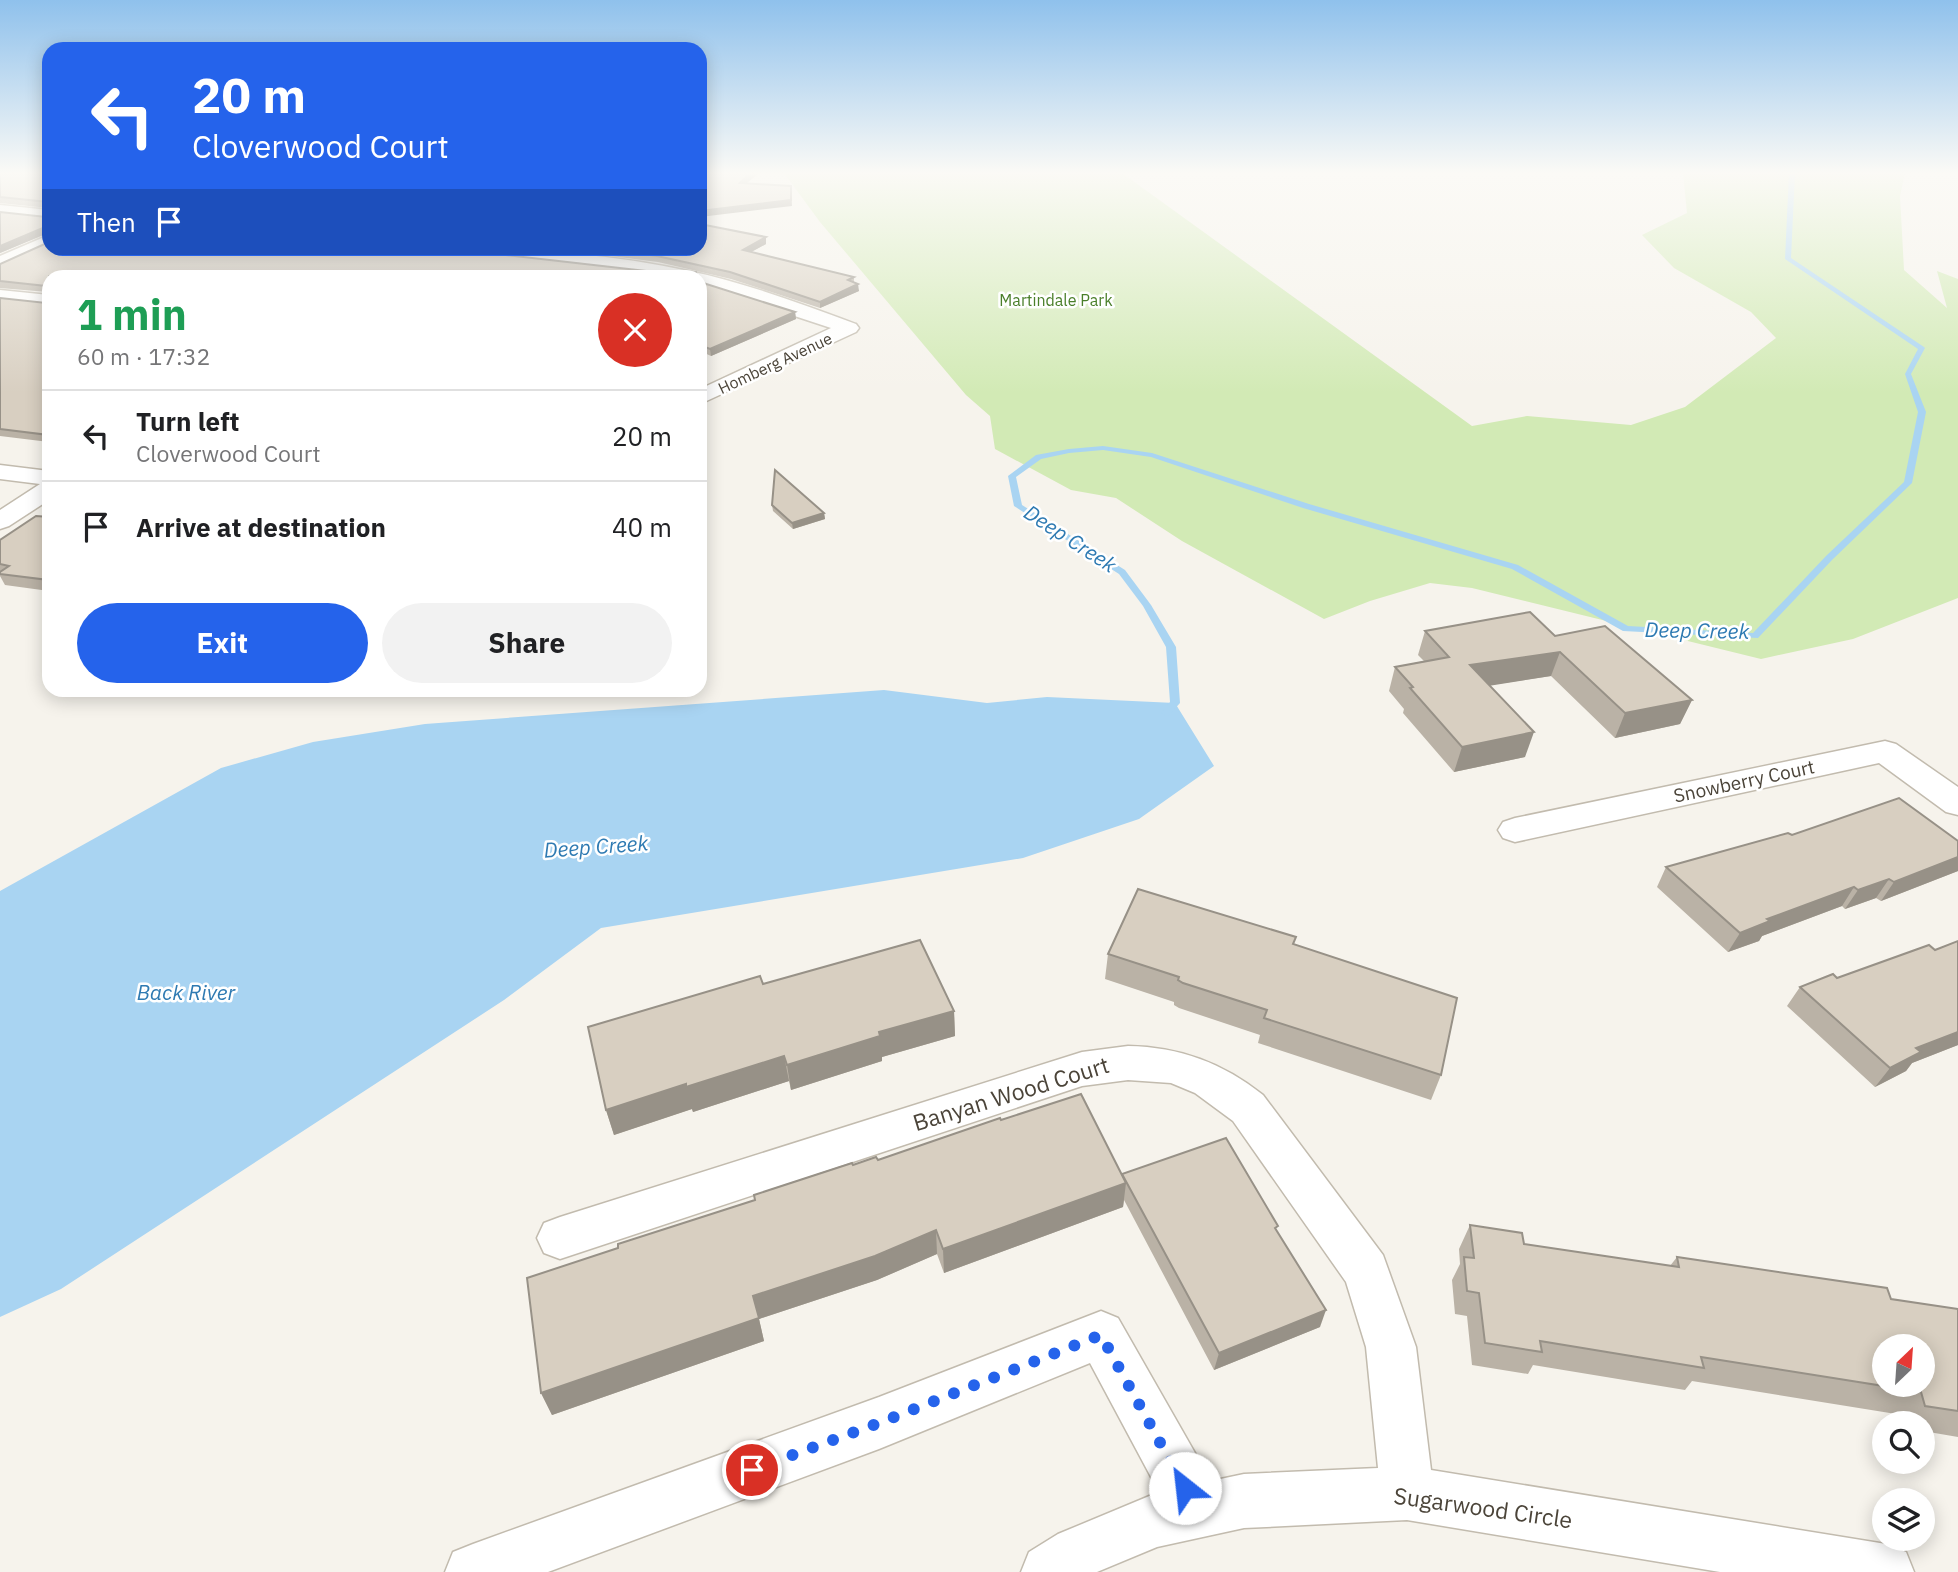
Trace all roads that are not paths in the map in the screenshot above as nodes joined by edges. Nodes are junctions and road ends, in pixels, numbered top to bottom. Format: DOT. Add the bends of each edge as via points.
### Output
graph roads {
  1 [pos="35,246"];
  2 [pos="568,256"];
  3 [pos="0,263"];
  4 [pos="653,270"];
  5 [pos="707,281"];
  6 [pos="0,296"];
  7 [pos="42,300"];
  8 [pos="707,389"];
  9 [pos="0,472"];
  10 [pos="42,477"];
  11 [pos="42,494"];
  12 [pos="0,521"];
  13 [pos="1958,804"];
  14 [pos="1514,830"];
  15 [pos="560,1238"];
  16 [pos="1407,1493"];
  17 [pos="1198,1511"];
  18 [pos="473,1572"];
  19 [pos="1049,1572"];
  20 [pos="1886,1572"];
  1 -- 3 [label="street"];
  2 -- 4 [label="street"];
  5 -- 8 [label="street, Homberg Avenue" via="849,328"];
  6 -- 7 [label="street"];
  9 -- 10 [label="street"];
  11 -- 12 [label="street"];
  13 -- 14 [label="street, Snowberry Court" via="1885,751"];
  15 -- 16 [label="street, Banyan Wood Court" via="1082,1069 1122,1062 1169,1065 1202,1074 1230,1090 1248,1108 1366,1271 1391,1347"];
  16 -- 17 [label="street, Sugarwood Circle" via="1244,1501"];
  16 -- 20 [label="street, Sugarwood Circle"];
  17 -- 18 [label="street" via="1101,1335 879,1423"];
  17 -- 19 [label="street, Sugarwood Circle" via="1156,1520 1077,1553"];
}
